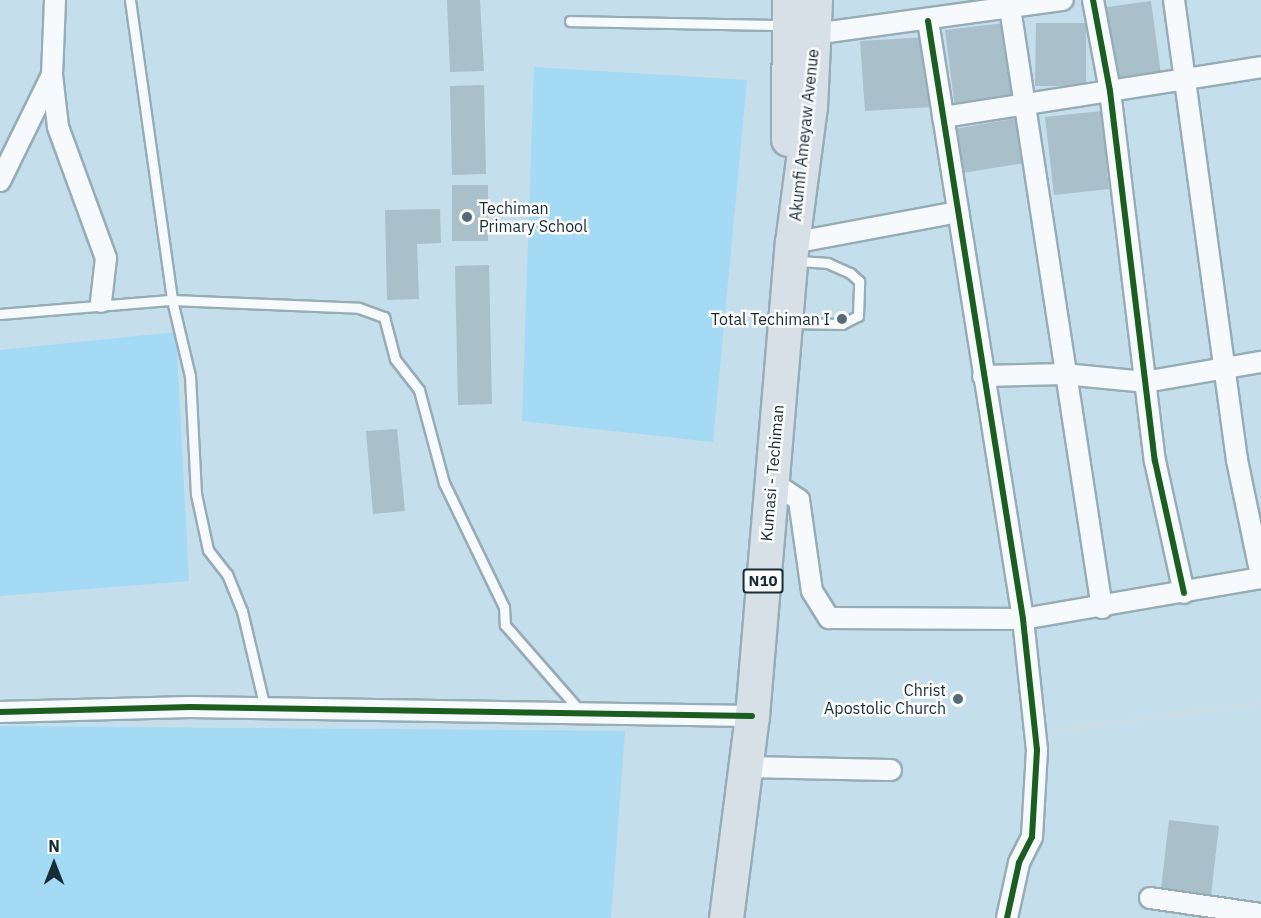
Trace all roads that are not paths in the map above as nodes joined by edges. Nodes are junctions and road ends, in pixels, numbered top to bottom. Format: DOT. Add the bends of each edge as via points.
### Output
graph roads {
  1 [pos="55,0"];
  2 [pos="130,0"];
  3 [pos="815,0"];
  4 [pos="1063,0"];
  5 [pos="1093,0"];
  6 [pos="1173,0"];
  7 [pos="1010,8"];
  8 [pos="797,20"];
  9 [pos="570,21"];
  10 [pos="928,21"];
  11 [pos="1261,67"];
  12 [pos="52,75"];
  13 [pos="1183,79"];
  14 [pos="1110,91"];
  15 [pos="1029,103"];
  16 [pos="943,117"];
  17 [pos="0,181"];
  18 [pos="958,212"];
  19 [pos="791,252"];
  20 [pos="172,300"];
  21 [pos="101,302"];
  22 [pos="0,314"];
  23 [pos="785,323"];
  24 [pos="1261,362"];
  25 [pos="1223,370"];
  26 [pos="1064,374"];
  27 [pos="983,376"];
  28 [pos="1145,382"];
  29 [pos="771,481"];
  30 [pos="1261,577"];
  31 [pos="1184,593"];
  32 [pos="1102,608"];
  33 [pos="1023,619"];
  34 [pos="265,708"];
  35 [pos="0,712"];
  36 [pos="584,716"];
  37 [pos="752,716"];
  38 [pos="746,767"];
  39 [pos="891,770"];
  40 [pos="1150,898"];
  41 [pos="1261,914"];
  42 [pos="726,918"];
  43 [pos="1007,918"];
  1 -- 12 [label="street"];
  2 -- 20 [label="lane"];
  3 -- 8 [label="highway, Akumfi Ameyaw Avenue / N10"];
  4 -- 7 [label="street"];
  5 -- 14 [label="street"];
  6 -- 13 [label="street"];
  7 -- 10 [label="street"];
  7 -- 15 [label="street"];
  8 -- 9 [label="lane"];
  8 -- 10 [label="street"];
  8 -- 19 [label="highway, Akumfi Ameyaw Avenue / N10"];
  10 -- 16 [label="street"];
  11 -- 13 [label="street"];
  12 -- 17 [label="street"];
  12 -- 21 [label="street" via="58,127 106,258"];
  13 -- 14 [label="street"];
  13 -- 25 [label="street"];
  14 -- 15 [label="street"];
  14 -- 28 [label="street"];
  15 -- 16 [label="street"];
  15 -- 26 [label="street"];
  16 -- 18 [label="street"];
  18 -- 19 [label="street"];
  18 -- 27 [label="street"];
  19 -- 23 [label="highway, Kumasi - Techiman / N10"];
  19 -- 23 [label="lane" via="828,263 859,281 858,316 842,324"];
  20 -- 21 [label="lane"];
  20 -- 34 [label="lane" via="190,376 196,494 208,550 226,574 242,611"];
  20 -- 36 [label="lane" via="359,308 384,317 395,359 419,390 444,483 504,607 505,624"];
  21 -- 22 [label="lane"];
  23 -- 29 [label="highway, Kumasi - Techiman / N10"];
  24 -- 25 [label="street"];
  25 -- 28 [label="street"];
  25 -- 30 [label="street"];
  26 -- 27 [label="street"];
  26 -- 28 [label="street"];
  26 -- 32 [label="street"];
  27 -- 33 [label="street"];
  28 -- 31 [label="street" via="1155,461"];
  29 -- 33 [label="street" via="799,500 812,591 829,618"];
  29 -- 37 [label="highway, Kumasi - Techiman / N10"];
  30 -- 31 [label="street"];
  31 -- 32 [label="street"];
  32 -- 33 [label="street"];
  33 -- 43 [label="street" via="1038,790 1032,837 1019,863"];
  34 -- 35 [label="street"];
  34 -- 36 [label="street"];
  36 -- 37 [label="street"];
  37 -- 38 [label="highway, Kumasi - Techiman / N10"];
  38 -- 39 [label="street"];
  38 -- 42 [label="highway, Kumasi - Techiman / N10"];
  40 -- 41 [label="street"];
}
